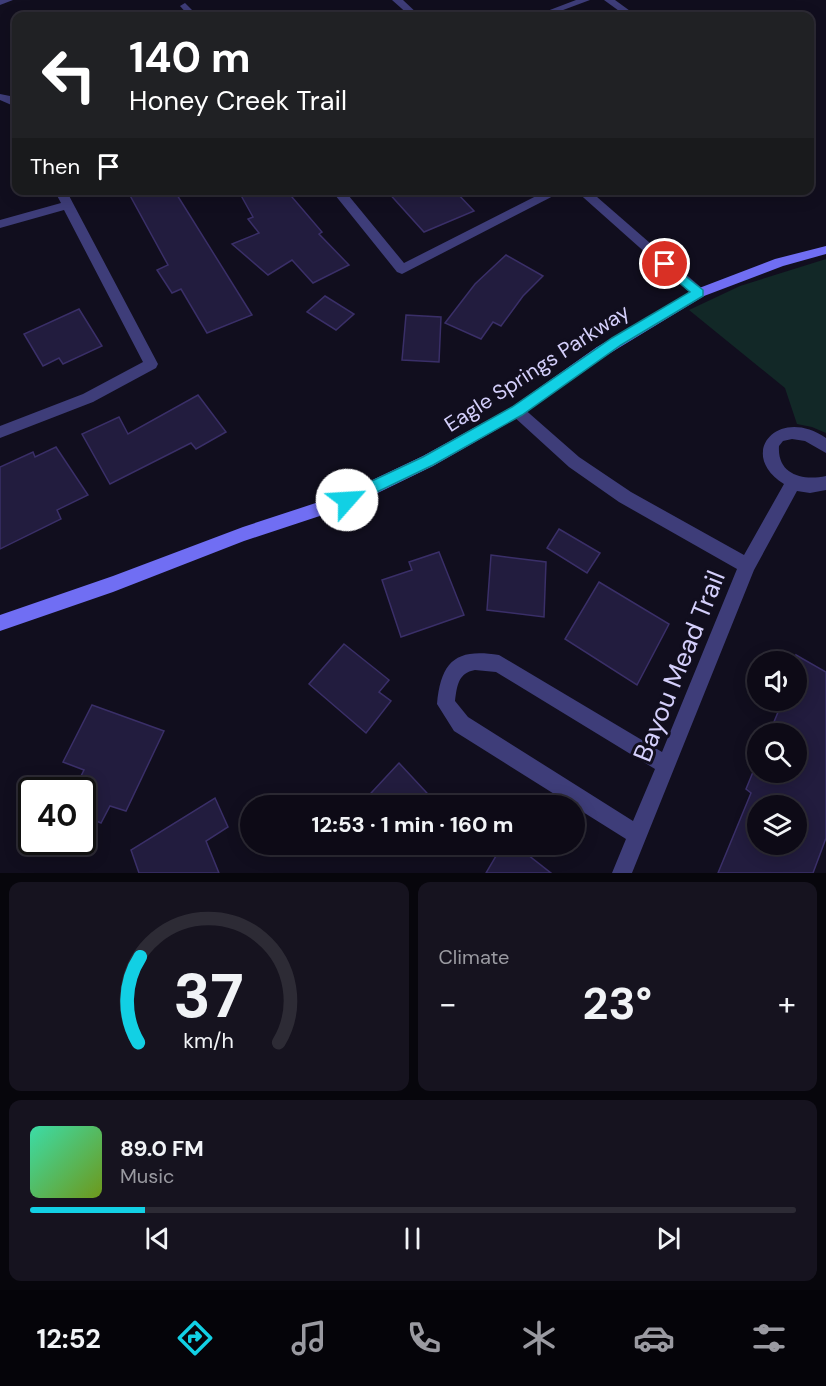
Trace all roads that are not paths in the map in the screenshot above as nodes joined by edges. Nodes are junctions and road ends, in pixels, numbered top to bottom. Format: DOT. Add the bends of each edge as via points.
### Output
graph roads {
  1 [pos="8,0"];
  2 [pos="397,0"];
  3 [pos="585,0"];
  4 [pos="609,0"];
  5 [pos="0,2"];
  6 [pos="185,6"];
  7 [pos="190,12"];
  8 [pos="410,12"];
  9 [pos="550,12"];
  10 [pos="626,12"];
  11 [pos="62,195"];
  12 [pos="342,195"];
  13 [pos="548,195"];
  14 [pos="587,195"];
  15 [pos="66,205"];
  16 [pos="0,224"];
  17 [pos="826,250"];
  18 [pos="699,293"];
  19 [pos="517,411"];
  20 [pos="0,432"];
  21 [pos="826,447"];
  22 [pos="793,483"];
  23 [pos="826,483"];
  24 [pos="747,566"];
  25 [pos="0,623"];
  26 [pos="666,765"];
  27 [pos="637,835"];
  28 [pos="622,873"];
  1 -- 5 [label="street"];
  2 -- 8 [label="street"];
  3 -- 9 [label="street"];
  4 -- 10 [label="street"];
  6 -- 7 [label="street"];
  11 -- 15 [label="street"];
  12 -- 13 [label="street" via="402,269"];
  14 -- 18 [label="street"];
  15 -- 16 [label="street"];
  15 -- 20 [label="street" via="152,364 88,398"];
  17 -- 18 [label="street, Eagle Springs Parkway" via="780,262"];
  18 -- 19 [label="street, Eagle Springs Parkway" via="611,345"];
  19 -- 24 [label="street" via="574,462 625,497"];
  19 -- 25 [label="street, Eagle Springs Parkway" via="428,461 347,500"];
  21 -- 22 [label="street" via="809,435 798,433 788,433 773,442 770,450 775,468"];
  22 -- 23 [label="street" via="814,487"];
  22 -- 24 [label="street, Bayou Mead Trail"];
  24 -- 26 [label="street, Bayou Mead Trail"];
  26 -- 27 [label="street, Bayou Mead Trail"];
  26 -- 27 [label="street" via="499,664 477,659 460,665 447,681 446,704 461,724"];
  27 -- 28 [label="street, Bayou Mead Trail"];
}
